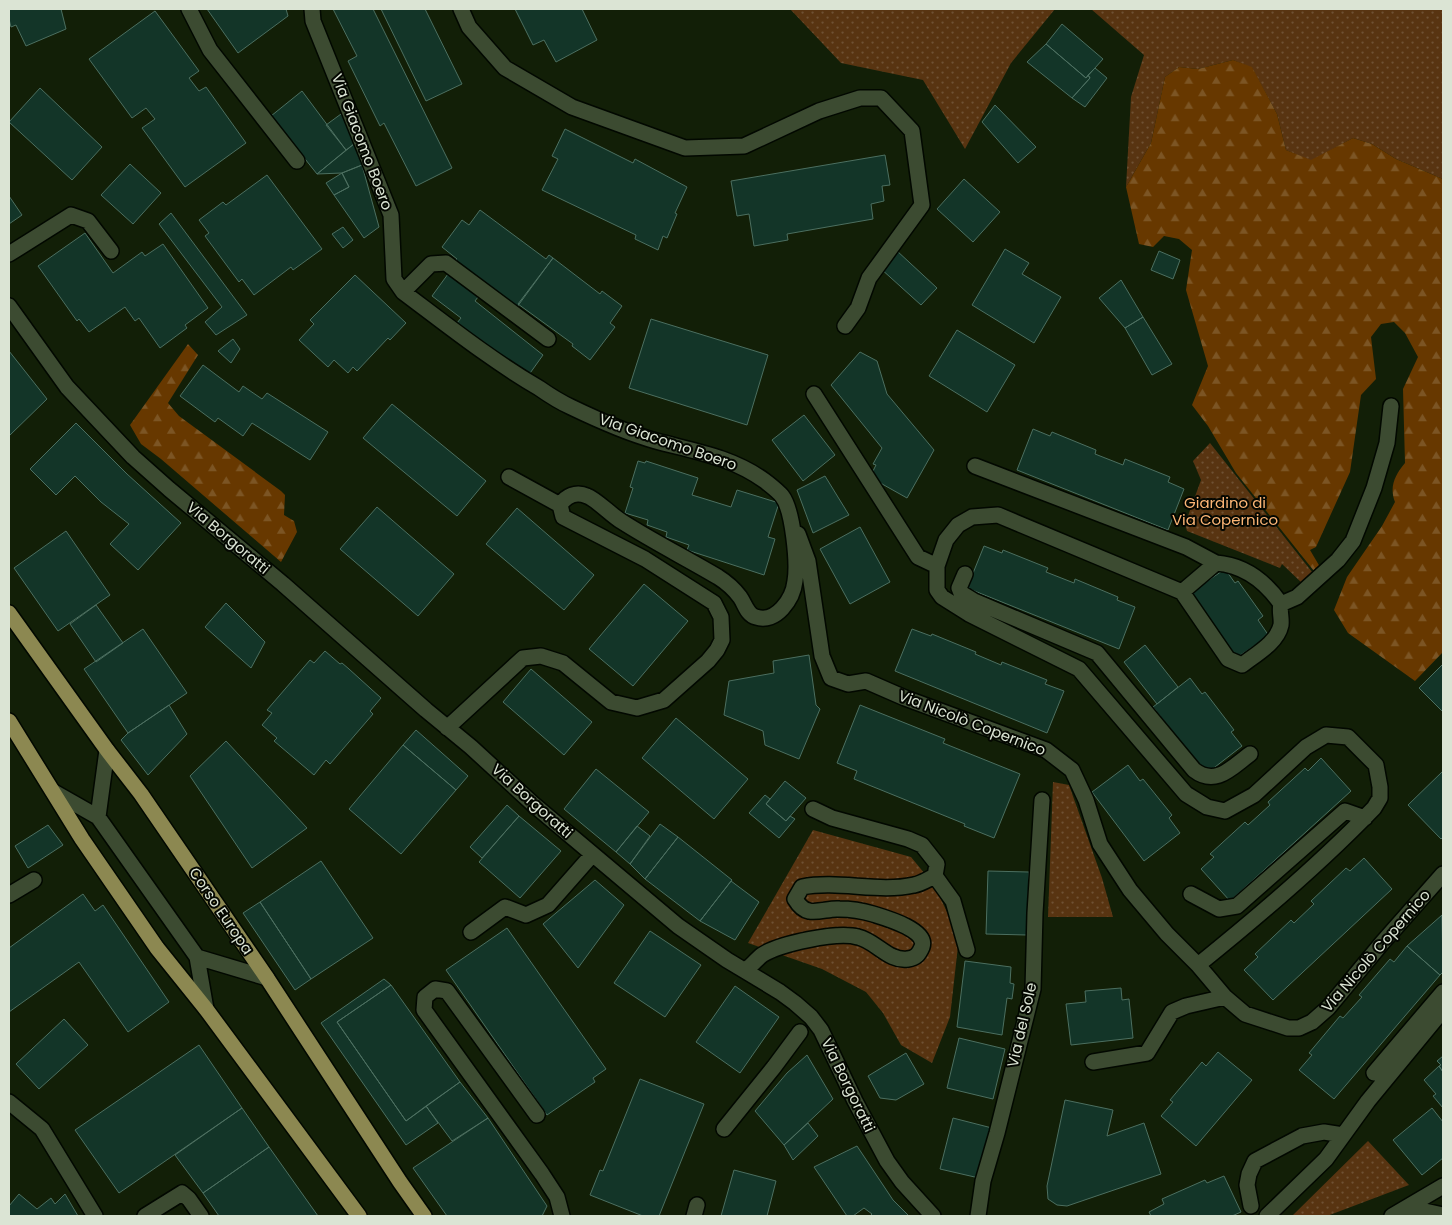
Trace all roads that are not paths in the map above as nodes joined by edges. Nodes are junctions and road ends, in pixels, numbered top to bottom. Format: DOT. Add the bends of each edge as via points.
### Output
graph roads {
  1 [pos="189,9"];
  2 [pos="312,9"];
  3 [pos="461,9"];
  4 [pos="297,161"];
  5 [pos="111,251"];
  6 [pos="9,254"];
  7 [pos="403,292"];
  8 [pos="9,306"];
  9 [pos="844,326"];
  10 [pos="548,339"];
  11 [pos="814,394"];
  12 [pos="1391,406"];
  13 [pos="975,466"];
  14 [pos="509,477"];
  15 [pos="560,505"];
  16 [pos="791,517"];
  17 [pos="1216,563"];
  18 [pos="936,566"];
  19 [pos="966,574"];
  20 [pos="1182,592"];
  21 [pos="1281,604"];
  22 [pos="972,608"];
  23 [pos="9,613"];
  24 [pos="9,723"];
  25 [pos="448,728"];
  26 [pos="107,750"];
  27 [pos="1250,754"];
  28 [pos="54,792"];
  29 [pos="1042,800"];
  30 [pos="813,809"];
  31 [pos="98,817"];
  32 [pos="1365,818"];
  33 [pos="592,855"];
  34 [pos="1443,874"];
  35 [pos="935,876"];
  36 [pos="34,880"];
  37 [pos="1191,894"];
  38 [pos="9,895"];
  39 [pos="471,932"];
  40 [pos="968,950"];
  41 [pos="197,957"];
  42 [pos="1198,965"];
  43 [pos="745,971"];
  44 [pos="267,978"];
  45 [pos="1443,992"];
  46 [pos="1225,997"];
  47 [pos="206,1009"];
  48 [pos="1443,1010"];
  49 [pos="800,1032"];
  50 [pos="1093,1062"];
  51 [pos="1374,1073"];
  52 [pos="9,1102"];
  53 [pos="537,1115"];
  54 [pos="724,1129"];
  55 [pos="1343,1135"];
  56 [pos="1443,1186"];
  57 [pos="1251,1206"];
  58 [pos="1441,1212"];
  59 [pos="1397,1214"];
  60 [pos="95,1216"];
  61 [pos="144,1216"];
  62 [pos="201,1216"];
  63 [pos="359,1216"];
  64 [pos="424,1216"];
  65 [pos="562,1216"];
  66 [pos="933,1216"];
  67 [pos="978,1216"];
  68 [pos="1267,1216"];
  1 -- 4 [label="street" via="210,50"];
  2 -- 7 [label="street, Via Giacomo Boero" via="313,21 391,215 394,279"];
  3 -- 9 [label="street" via="469,27 505,68 572,107 685,148 744,146 819,111 860,98 881,98 912,131 922,205 868,278 858,308"];
  5 -- 6 [label="street" via="88,221 70,215"];
  7 -- 10 [label="street" via="431,264 446,263"];
  7 -- 16 [label="street, Via Giacomo Boero" via="515,374 570,407 654,440 720,457 750,471 783,496"];
  8 -- 25 [label="street, Via Borgoratti" via="67,387 133,457"];
  11 -- 18 [label="street" via="918,557"];
  12 -- 21 [label="street" via="1387,443 1353,541 1338,560 1304,590"];
  13 -- 17 [label="street" via="1186,547"];
  14 -- 15 [label="street"];
  15 -- 16 [label="street, Via Giacomo Boero" via="565,498 576,494 588,496 643,535 726,582 750,615 766,619 787,603 795,582"];
  15 -- 25 [label="street" via="563,517 645,559 714,603 721,617 722,632 717,650 664,700 637,708 610,702 562,663 541,656 523,658"];
  16 -- 42 [label="street, Via Nicolò Copernico" via="808,561 822,656 831,678 848,684 866,681 1046,750 1072,770 1100,844 1130,890"];
  17 -- 20 [label="street"];
  17 -- 21 [label="street" via="1230,564 1246,571 1272,591"];
  18 -- 20 [label="street" via="946,540 958,526 972,517 998,515"];
  18 -- 22 [label="street" via="937,590 942,598"];
  19 -- 22 [label="street" via="959,588"];
  20 -- 21 [label="street" via="1228,659 1242,665 1273,641 1281,624"];
  22 -- 27 [label="street" via="1097,653 1201,775 1208,778 1220,776"];
  22 -- 32 [label="street" via="1079,670 1186,794 1207,807 1226,811 1254,795 1306,747 1326,736 1348,737 1376,765 1380,798"];
  23 -- 26 [label="main road, Corso Europa"];
  24 -- 28 [label="main road"];
  25 -- 33 [label="street, Via Borgoratti" via="476,742 533,804"];
  26 -- 31 [label="street"];
  26 -- 44 [label="main road, Corso Europa" via="141,794"];
  28 -- 31 [label="street"];
  28 -- 47 [label="main road" via="146,932"];
  29 -- 67 [label="street, Via del Sole" via="1033,989 983,1181"];
  30 -- 35 [label="street" via="832,818 922,845 936,864"];
  31 -- 41 [label="street"];
  32 -- 37 [label="street" via="1345,811 1237,906 1219,909"];
  32 -- 42 [label="street" via="1254,920"];
  33 -- 39 [label="street" via="548,905 526,915 505,907"];
  33 -- 43 [label="street, Via Borgoratti" via="678,926"];
  34 -- 46 [label="street, Via Nicolò Copernico" via="1328,1008 1312,1022 1299,1028 1288,1028 1245,1014"];
  35 -- 40 [label="street" via="953,902"];
  35 -- 43 [label="street" via="914,885 875,888 814,885 802,887 795,899 809,911 839,909 872,914 916,931 923,944 919,954 910,959 890,956 857,936 835,935 775,949"];
  36 -- 38 [label="street"];
  41 -- 44 [label="street"];
  41 -- 47 [label="street"];
  42 -- 46 [label="street, Via Nicolò Copernico"];
  43 -- 66 [label="street, Via Borgoratti" via="795,1003 821,1030 887,1161"];
  44 -- 64 [label="main road, Corso Europa"];
  45 -- 51 [label="street"];
  46 -- 50 [label="street" via="1172,1012 1147,1053"];
  47 -- 63 [label="main road"];
  48 -- 55 [label="street"];
  49 -- 54 [label="street"];
  52 -- 60 [label="street" via="42,1129"];
  53 -- 65 [label="street" via="447,991 435,990 426,997 424,1010 542,1174 557,1197"];
  55 -- 57 [label="street" via="1324,1132 1302,1136 1255,1161 1248,1185"];
  55 -- 68 [label="street" via="1326,1159"];
  56 -- 59 [label="street"];
  58 -- 59 [label="street"];
  61 -- 62 [label="street" via="182,1193"];
}
